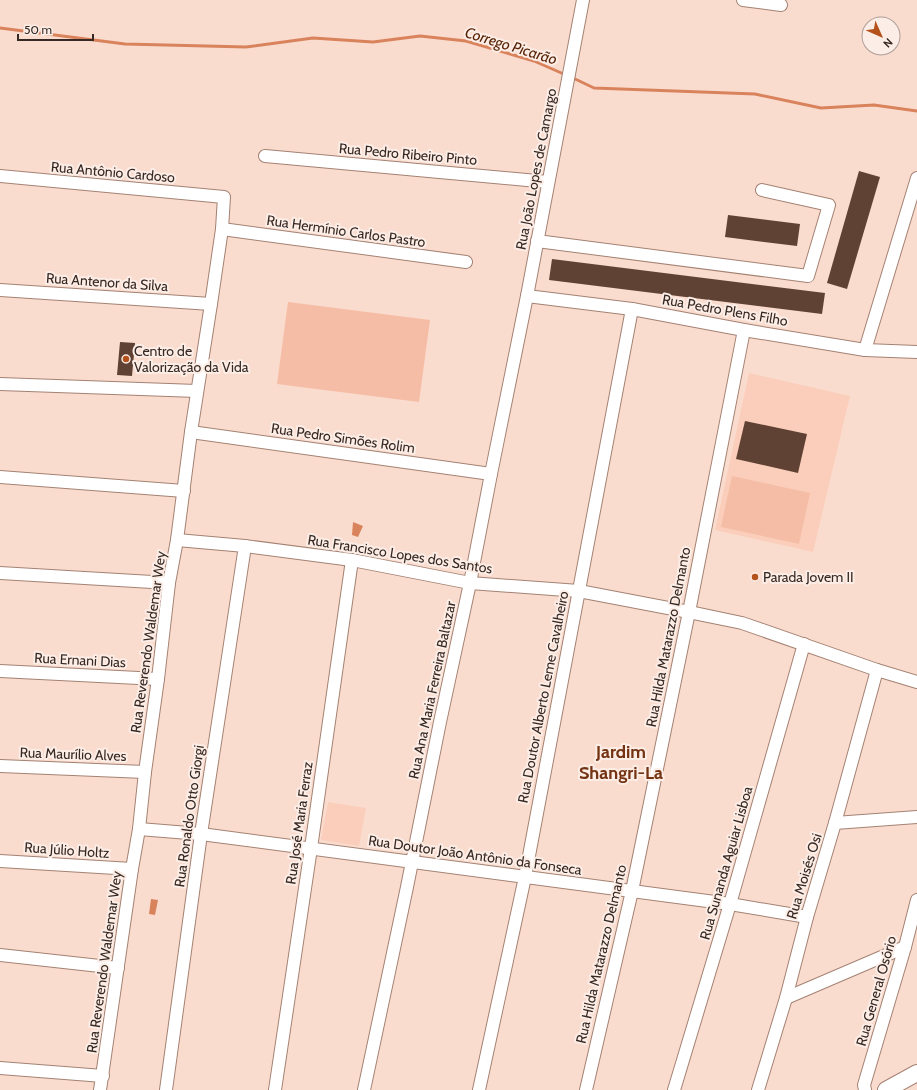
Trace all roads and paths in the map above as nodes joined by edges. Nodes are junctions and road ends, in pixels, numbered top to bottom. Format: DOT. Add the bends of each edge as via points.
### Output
graph roads {
  1 [pos="583,0"];
  2 [pos="743,0"];
  3 [pos="781,5"];
  4 [pos="265,156"];
  5 [pos="0,176"];
  6 [pos="917,178"];
  7 [pos="548,182"];
  8 [pos="762,190"];
  9 [pos="224,197"];
  10 [pos="222,229"];
  11 [pos="537,241"];
  12 [pos="466,262"];
  13 [pos="0,290"];
  14 [pos="527,296"];
  15 [pos="211,304"];
  16 [pos="632,309"];
  17 [pos="744,330"];
  18 [pos="866,350"];
  19 [pos="917,352"];
  20 [pos="0,384"];
  21 [pos="197,391"];
  22 [pos="191,432"];
  23 [pos="490,474"];
  24 [pos="0,477"];
  25 [pos="184,491"];
  26 [pos="177,540"];
  27 [pos="245,546"];
  28 [pos="352,560"];
  29 [pos="0,573"];
  30 [pos="169,583"];
  31 [pos="470,583"];
  32 [pos="579,591"];
  33 [pos="688,612"];
  34 [pos="804,644"];
  35 [pos="877,670"];
  36 [pos="0,671"];
  37 [pos="158,679"];
  38 [pos="917,682"];
  39 [pos="0,766"];
  40 [pos="145,772"];
  41 [pos="917,817"];
  42 [pos="835,823"];
  43 [pos="139,829"];
  44 [pos="201,834"];
  45 [pos="311,848"];
  46 [pos="0,861"];
  47 [pos="412,862"];
  48 [pos="132,869"];
  49 [pos="525,877"];
  50 [pos="632,891"];
  51 [pos="917,900"];
  52 [pos="730,904"];
  53 [pos="807,917"];
  54 [pos="905,947"];
  55 [pos="0,956"];
  56 [pos="118,968"];
  57 [pos="786,998"];
  58 [pos="0,1068"];
  59 [pos="917,1073"];
  60 [pos="103,1076"];
  61 [pos="100,1090"];
  62 [pos="166,1090"];
  63 [pos="275,1090"];
  64 [pos="364,1090"];
  65 [pos="479,1090"];
  66 [pos="586,1090"];
  67 [pos="674,1090"];
  68 [pos="758,1090"];
  69 [pos="865,1090"];
  70 [pos="886,1090"];
  1 -- 7 [label="street, Rua João Lopes de Camargo"];
  2 -- 3 [label="street"];
  4 -- 7 [label="street, Rua Pedro Ribeiro Pinto"];
  5 -- 9 [label="street, Rua Antônio Cardoso"];
  6 -- 18 [label="street"];
  7 -- 11 [label="street, Rua João Lopes de Camargo"];
  8 -- 11 [label="street" via="829,205 808,276"];
  9 -- 10 [label="street, Rua Reverendo Waldemar Wey"];
  10 -- 12 [label="street, Rua Hermínio Carlos Pastro"];
  10 -- 15 [label="street, Rua Reverendo Waldemar Wey"];
  11 -- 14 [label="street, Rua João Lopes de Camargo"];
  13 -- 15 [label="street, Rua Antenor da Silva"];
  14 -- 16 [label="street, Rua Pedro Plens Filho"];
  14 -- 23 [label="street, Rua Ana Maria Ferreira Baltazar"];
  15 -- 21 [label="street, Rua Reverendo Waldemar Wey"];
  16 -- 17 [label="street, Rua Pedro Plens Filho"];
  16 -- 32 [label="street, Rua Doutor Alberto Leme Cavalheiro"];
  17 -- 18 [label="street, Rua Pedro Plens Filho"];
  17 -- 33 [label="street, Rua Hilda Matarazzo Delmanto"];
  18 -- 19 [label="street, Rua Pedro Plens Filho"];
  20 -- 21 [label="street"];
  21 -- 22 [label="street, Rua Reverendo Waldemar Wey"];
  22 -- 23 [label="street, Rua Pedro Simões Rolim"];
  22 -- 25 [label="street, Rua Reverendo Waldemar Wey"];
  23 -- 31 [label="street, Rua Ana Maria Ferreira Baltazar"];
  24 -- 25 [label="street"];
  25 -- 26 [label="street, Rua Reverendo Waldemar Wey"];
  26 -- 27 [label="street, Rua Francisco Lopes dos Santos"];
  26 -- 30 [label="street, Rua Reverendo Waldemar Wey"];
  27 -- 28 [label="street, Rua Francisco Lopes dos Santos"];
  27 -- 44 [label="street, Rua Ronaldo Otto Giorgi"];
  28 -- 31 [label="street, Rua Francisco Lopes dos Santos"];
  28 -- 45 [label="street, Rua José Maria Ferraz"];
  29 -- 30 [label="street"];
  30 -- 37 [label="street, Rua Reverendo Waldemar Wey"];
  31 -- 32 [label="street, Rua Francisco Lopes dos Santos"];
  31 -- 47 [label="street, Rua Ana Maria Ferreira Baltazar"];
  32 -- 33 [label="street, Rua Francisco Lopes dos Santos"];
  32 -- 49 [label="street, Rua Doutor Alberto Leme Cavalheiro"];
  33 -- 34 [label="street, Rua Francisco Lopes dos Santos" via="742,623"];
  33 -- 50 [label="street, Rua Hilda Matarazzo Delmanto"];
  34 -- 35 [label="street, Rua Francisco Lopes dos Santos"];
  34 -- 52 [label="street, Rua Sunanda Aguiar Lisboa"];
  35 -- 38 [label="street, Rua Francisco Lopes dos Santos"];
  35 -- 42 [label="street, Rua Moisés Osi"];
  36 -- 37 [label="street, Rua Ernani Dias"];
  37 -- 40 [label="street, Rua Reverendo Waldemar Wey"];
  39 -- 40 [label="street, Rua Maurílio Alves"];
  40 -- 43 [label="street, Rua Reverendo Waldemar Wey"];
  41 -- 42 [label="street"];
  42 -- 53 [label="street, Rua Moisés Osi"];
  43 -- 44 [label="street, Rua Doutor João Antônio da Fonseca"];
  43 -- 48 [label="street, Rua Reverendo Waldemar Wey"];
  44 -- 45 [label="street, Rua Doutor João Antônio da Fonseca"];
  44 -- 62 [label="street, Rua Ronaldo Otto Giorgi"];
  45 -- 47 [label="street, Rua Doutor João Antônio da Fonseca"];
  45 -- 63 [label="street, Rua José Maria Ferraz"];
  46 -- 48 [label="street, Rua Júlio Holtz"];
  47 -- 49 [label="street, Rua Doutor João Antônio da Fonseca"];
  47 -- 64 [label="street, Rua Ana Maria Ferreira Baltazar"];
  48 -- 56 [label="street, Rua Reverendo Waldemar Wey"];
  49 -- 50 [label="street, Rua Doutor João Antônio da Fonseca"];
  49 -- 65 [label="street, Rua Doutor Alberto Leme Cavalheiro"];
  50 -- 52 [label="street, Rua Doutor João Antônio da Fonseca"];
  50 -- 66 [label="street, Rua Hilda Matarazzo Delmanto"];
  51 -- 54 [label="street, Rua General Osório"];
  52 -- 53 [label="street, Rua Doutor João Antônio da Fonseca"];
  52 -- 67 [label="street, Rua Sunanda Aguiar Lisboa"];
  53 -- 57 [label="street, Rua Moisés Osi"];
  54 -- 57 [label="street"];
  54 -- 69 [label="street, Rua General Osório" via="864,1086"];
  55 -- 56 [label="street"];
  56 -- 60 [label="street, Rua Reverendo Waldemar Wey"];
  57 -- 68 [label="street, Rua Moisés Osi"];
  58 -- 60 [label="street"];
  59 -- 70 [label="main road"];
  60 -- 61 [label="street, Rua Reverendo Waldemar Wey"];
}
